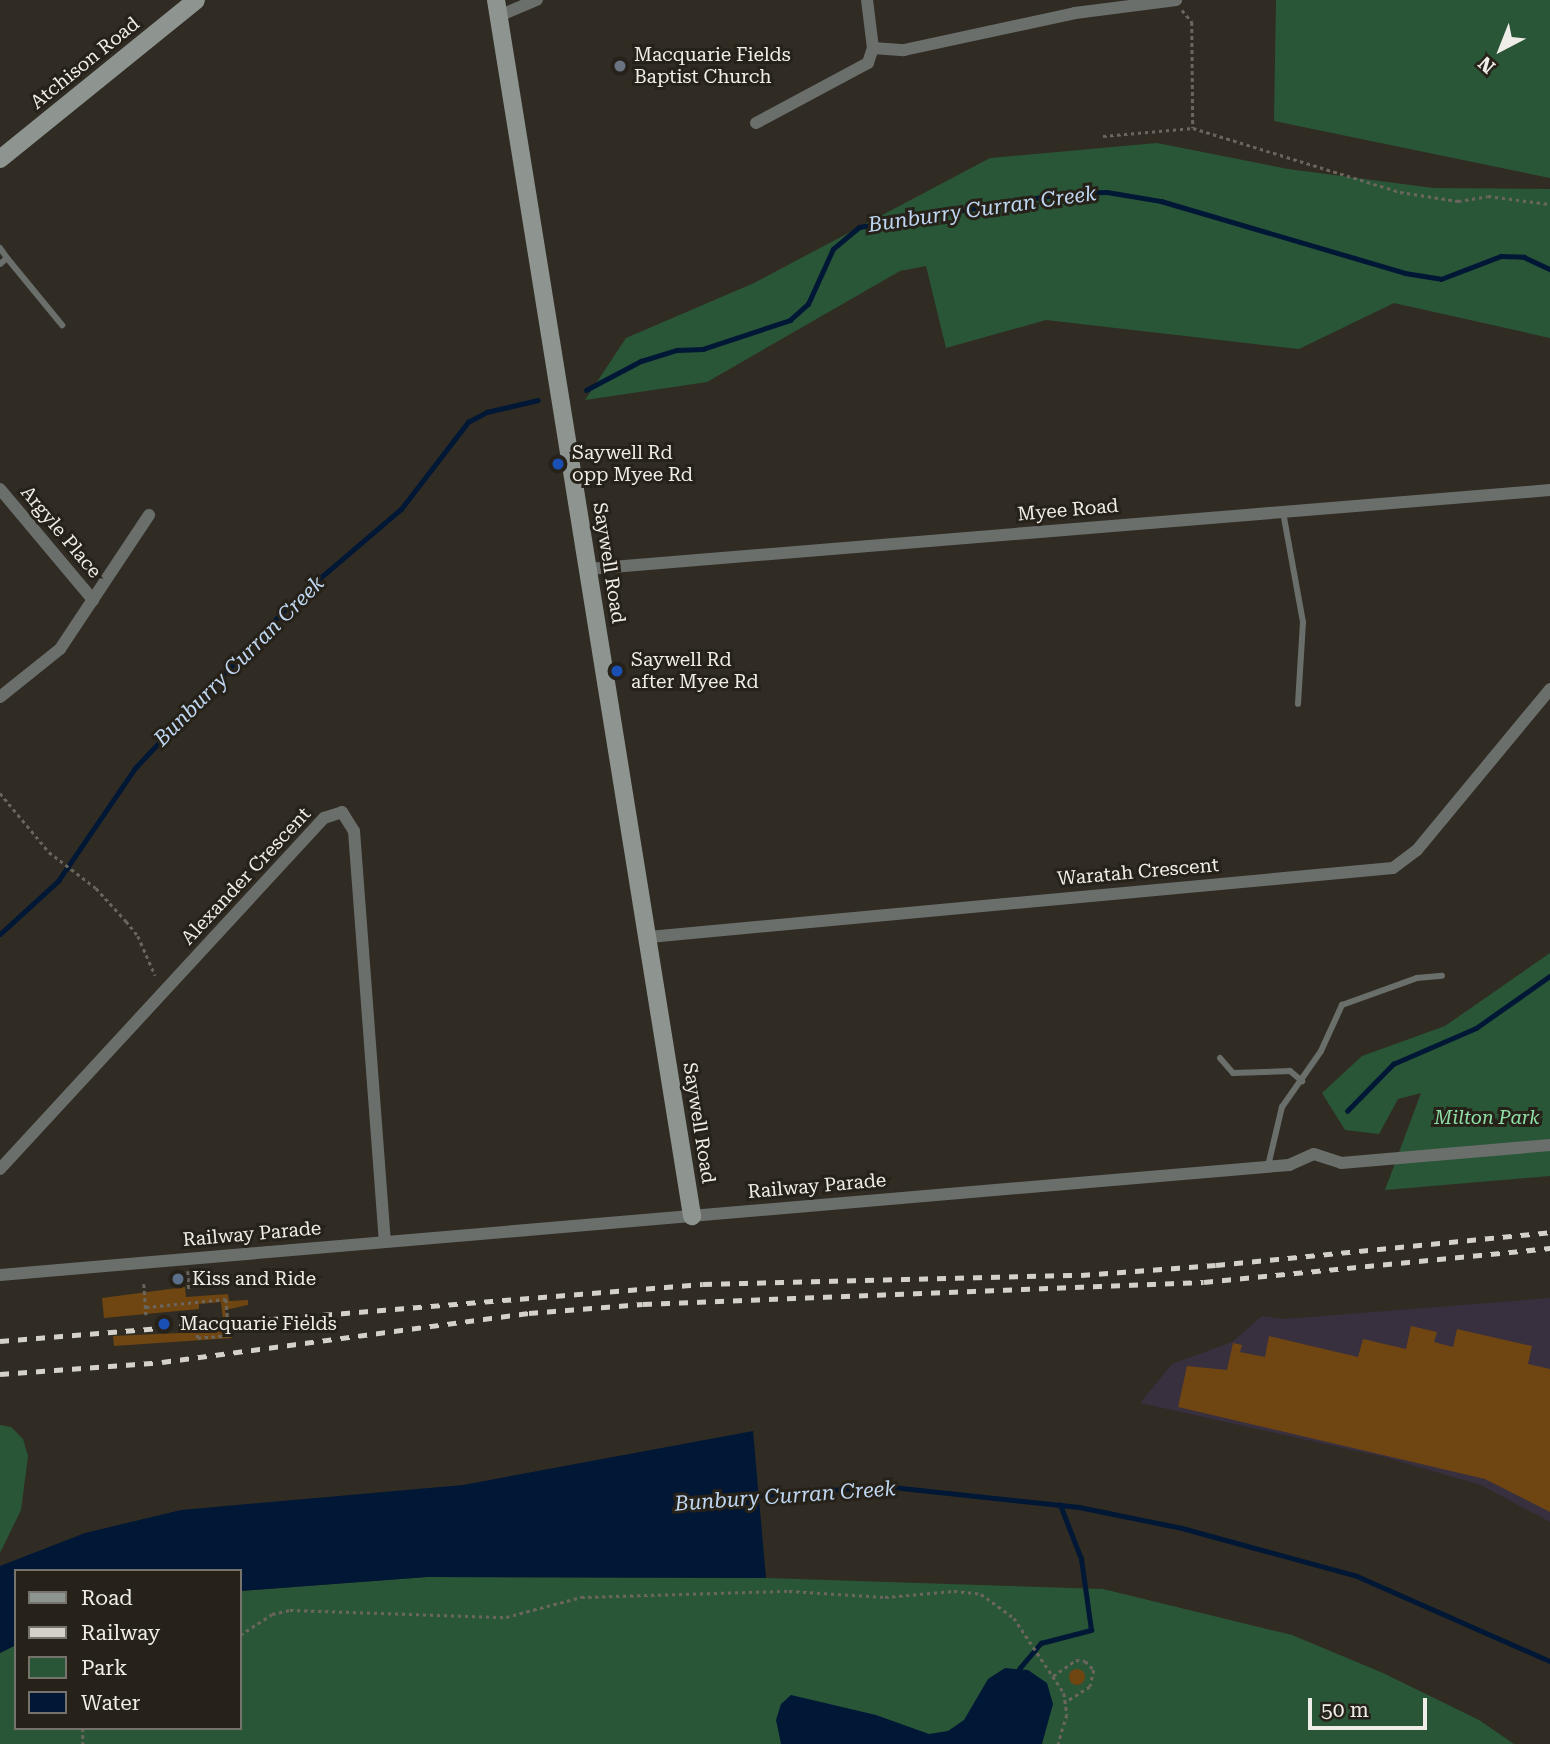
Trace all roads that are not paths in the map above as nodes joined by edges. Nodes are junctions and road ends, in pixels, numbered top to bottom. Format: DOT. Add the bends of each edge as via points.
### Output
graph roads {
  1 [pos="196,0"];
  2 [pos="537,0"];
  3 [pos="867,0"];
  4 [pos="1176,1"];
  5 [pos="498,8"];
  6 [pos="873,48"];
  7 [pos="756,123"];
  8 [pos="0,159"];
  9 [pos="0,248"];
  10 [pos="8,258"];
  11 [pos="0,264"];
  12 [pos="62,325"];
  13 [pos="0,489"];
  14 [pos="1550,490"];
  15 [pos="1283,512"];
  16 [pos="149,514"];
  17 [pos="589,569"];
  18 [pos="93,600"];
  19 [pos="1550,689"];
  20 [pos="0,697"];
  21 [pos="1298,704"];
  22 [pos="649,937"];
  23 [pos="1442,975"];
  24 [pos="1220,1058"];
  25 [pos="1302,1081"];
  26 [pos="1550,1145"];
  27 [pos="1268,1166"];
  28 [pos="0,1169"];
  29 [pos="692,1216"];
  30 [pos="385,1241"];
  31 [pos="0,1275"];
  1 -- 8 [label="street, Atchison Road"];
  2 -- 5 [label="street"];
  3 -- 6 [label="street"];
  4 -- 6 [label="street" via="1075,13 904,50"];
  5 -- 17 [label="street, Saywell Road"];
  6 -- 7 [label="street" via="867,64 856,73"];
  9 -- 10 [label="lane"];
  10 -- 11 [label="lane"];
  10 -- 12 [label="lane"];
  13 -- 18 [label="street, Argyle Place"];
  14 -- 15 [label="street, Myee Road"];
  15 -- 17 [label="street, Myee Road"];
  15 -- 21 [label="lane" via="1303,622"];
  16 -- 18 [label="street"];
  17 -- 22 [label="street, Saywell Road"];
  18 -- 20 [label="street" via="60,649"];
  19 -- 22 [label="street, Waratah Crescent" via="1417,850 1393,868"];
  22 -- 29 [label="street, Saywell Road"];
  23 -- 25 [label="lane" via="1416,978 1348,1000"];
  24 -- 25 [label="lane" via="1233,1073 1290,1070"];
  25 -- 27 [label="lane" via="1278,1118"];
  26 -- 27 [label="street, Railway Parade" via="1341,1163 1314,1154 1289,1165"];
  27 -- 29 [label="street, Railway Parade"];
  28 -- 30 [label="street, Alexander Crescent" via="324,818 342,812 354,831"];
  29 -- 30 [label="street, Railway Parade"];
  30 -- 31 [label="street, Railway Parade"];
}
